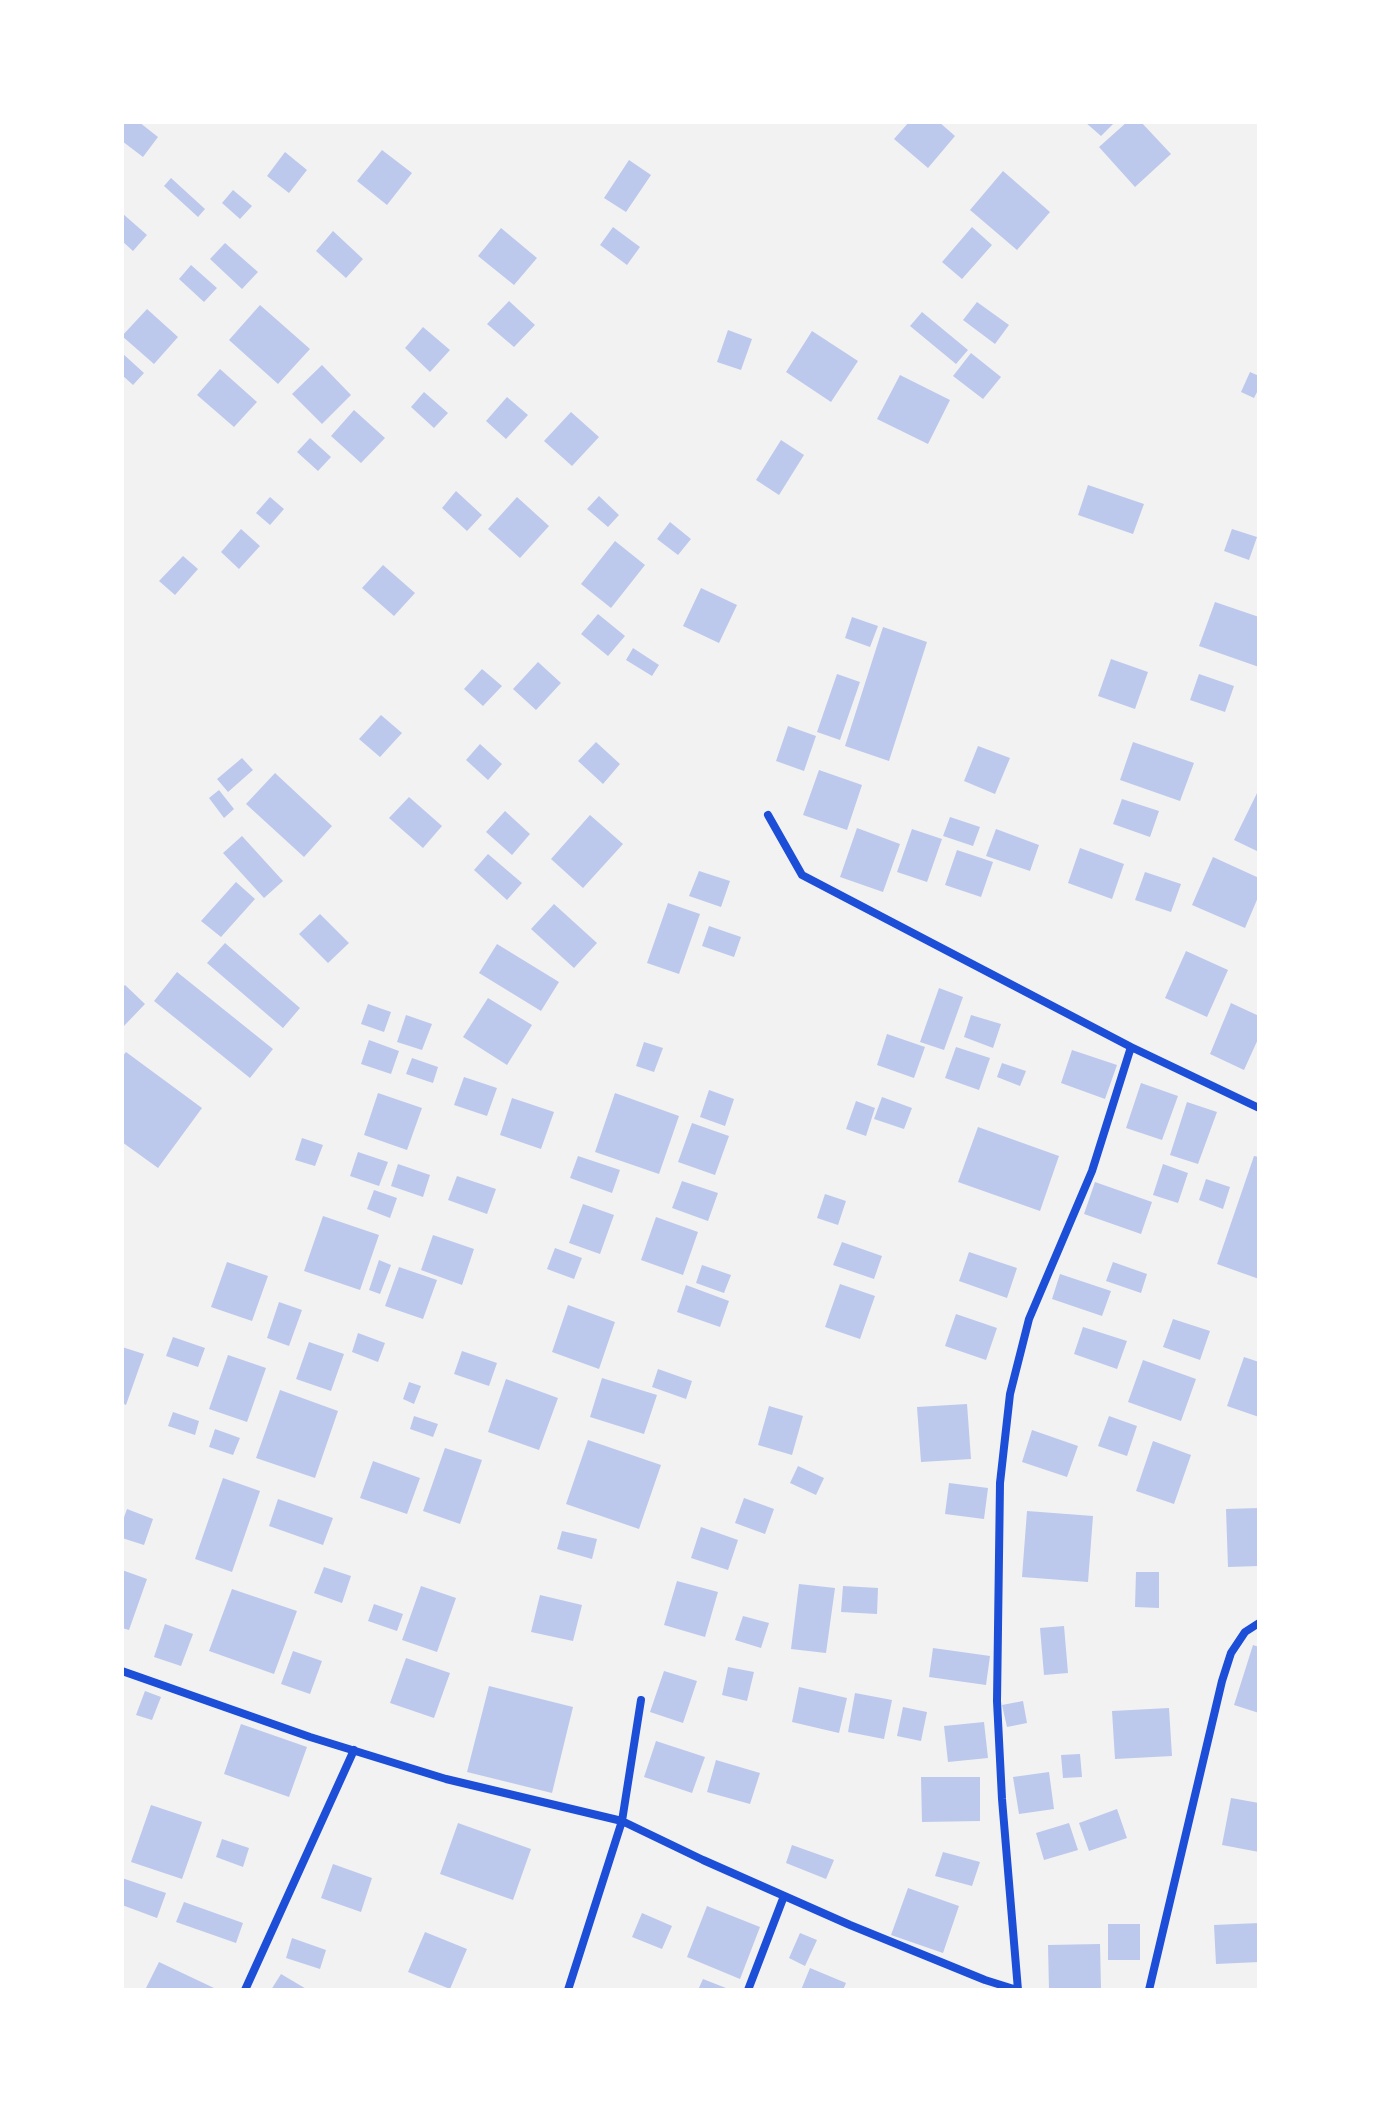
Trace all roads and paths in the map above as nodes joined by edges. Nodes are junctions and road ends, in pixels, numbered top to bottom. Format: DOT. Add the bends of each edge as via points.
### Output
graph roads {
  1 [pos="768,815"];
  2 [pos="1131,1047"];
  3 [pos="1259,1108"];
  4 [pos="1259,1623"];
  5 [pos="122,1671"];
  6 [pos="641,1700"];
  7 [pos="354,1750"];
  8 [pos="622,1821"];
  9 [pos="784,1896"];
  10 [pos="245,1990"];
  11 [pos="568,1990"];
  12 [pos="748,1990"];
  13 [pos="1017,1990"];
  14 [pos="1149,1990"];
  1 -- 2 [label="street" via="802,875"];
  2 -- 3 [label="street"];
  2 -- 13 [label="street" via="1092,1171 1029,1319 1010,1394 1000,1483 997,1701"];
  4 -- 14 [label="street" via="1245,1632 1231,1653 1222,1681"];
  5 -- 7 [label="street"];
  6 -- 8 [label="street"];
  7 -- 8 [label="street" via="446,1779"];
  7 -- 10 [label="street"];
  8 -- 9 [label="street"];
  8 -- 11 [label="street"];
  9 -- 12 [label="street"];
  9 -- 13 [label="street"];
}
